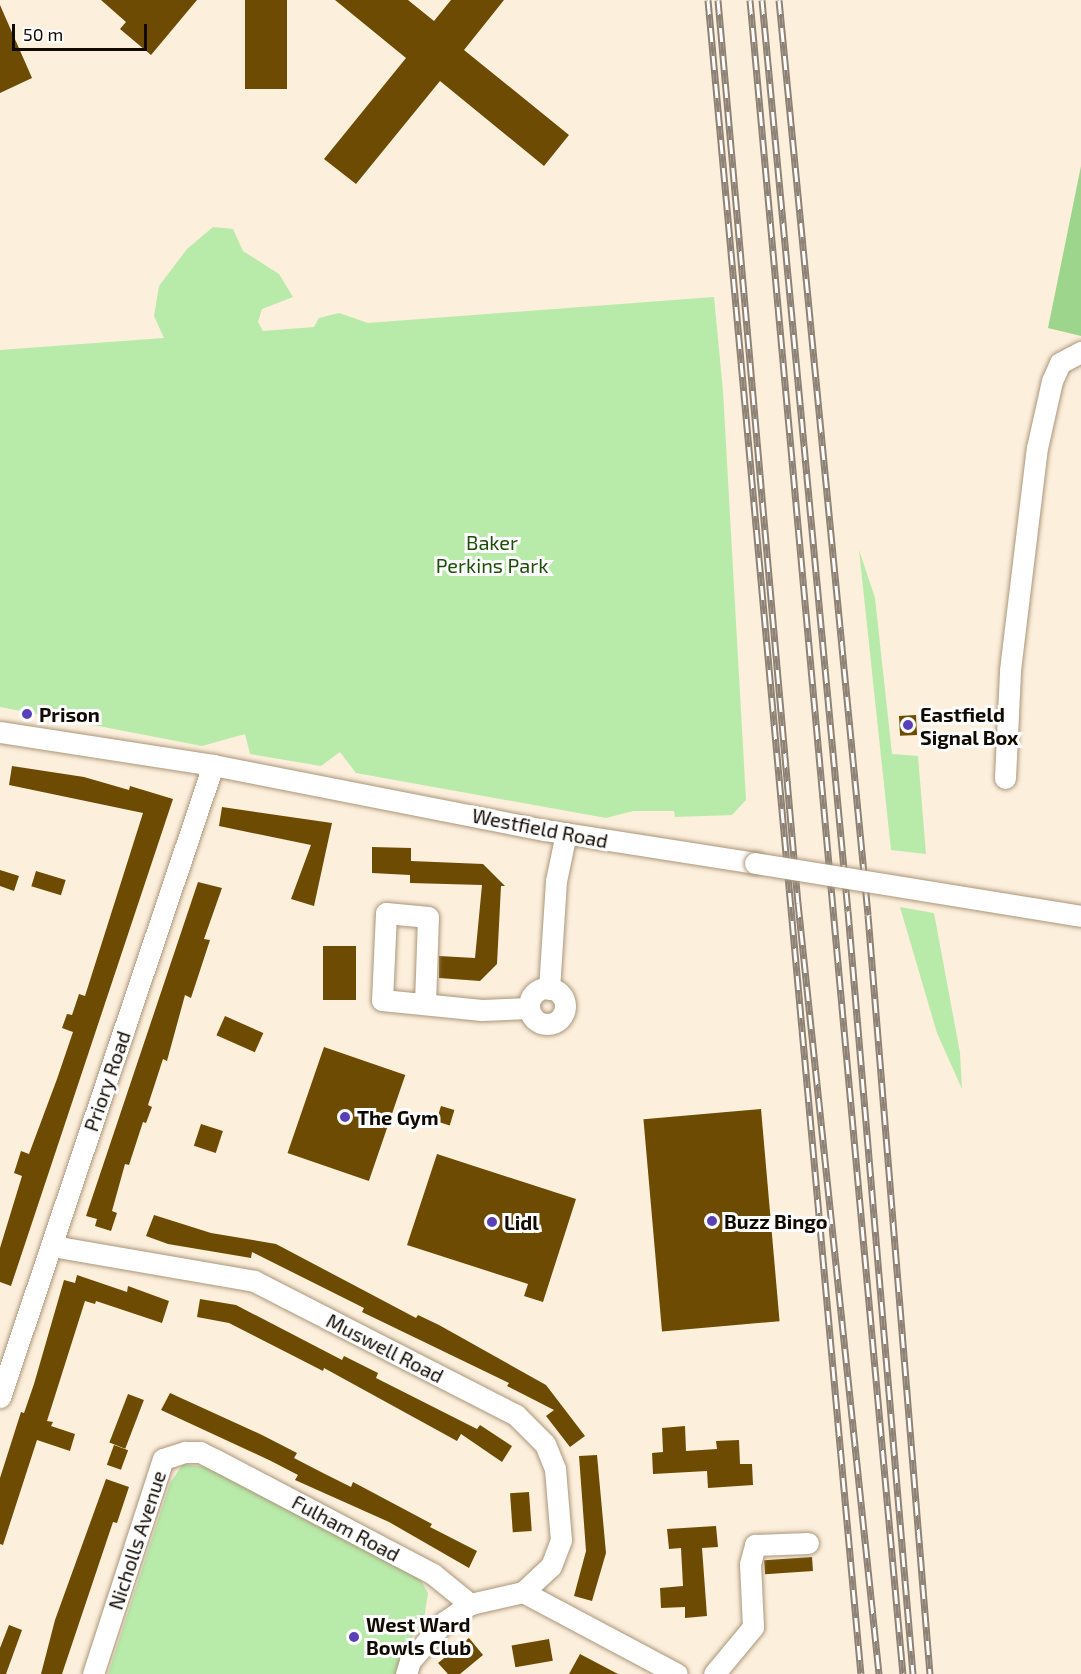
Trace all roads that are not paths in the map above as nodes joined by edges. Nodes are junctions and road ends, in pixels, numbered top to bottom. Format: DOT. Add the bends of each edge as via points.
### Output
graph roads {
  1 [pos="1081,352"];
  2 [pos="0,732"];
  3 [pos="213,765"];
  4 [pos="1005,778"];
  5 [pos="566,833"];
  6 [pos="1081,916"];
  7 [pos="549,989"];
  8 [pos="425,1003"];
  9 [pos="529,1008"];
  10 [pos="52,1246"];
  11 [pos="0,1397"];
  12 [pos="216,1460"];
  13 [pos="808,1543"];
  14 [pos="523,1592"];
  15 [pos="470,1604"];
  16 [pos="93,1674"];
  17 [pos="406,1674"];
  18 [pos="677,1674"];
  19 [pos="714,1674"];
  1 -- 4 [label="street" via="1060,363 1052,381 1037,448 1010,670"];
  2 -- 3 [label="street, Westfield Road"];
  3 -- 5 [label="street, Westfield Road"];
  3 -- 10 [label="street, Priory Road"];
  5 -- 6 [label="street, Westfield Road, bridge"];
  5 -- 7 [label="street" via="556,881"];
  7 -- 9 [label="street" via="534,993"];
  7 -- 9 [label="street" via="564,1000 564,1012 557,1021 541,1024"];
  8 -- 9 [label="street" via="482,1010"];
  10 -- 11 [label="street, Priory Road"];
  10 -- 14 [label="street, Muswell Road" via="254,1281 516,1415 545,1444 555,1469 561,1540 551,1566"];
  12 -- 15 [label="street, Fulham Road" via="434,1574"];
  12 -- 16 [label="street, Nicholls Avenue" via="200,1452 163,1459"];
  13 -- 19 [label="street" via="755,1545 750,1564 753,1627"];
  14 -- 15 [label="street"];
  14 -- 18 [label="street"];
  15 -- 17 [label="street" via="444,1622 422,1645"];
}
